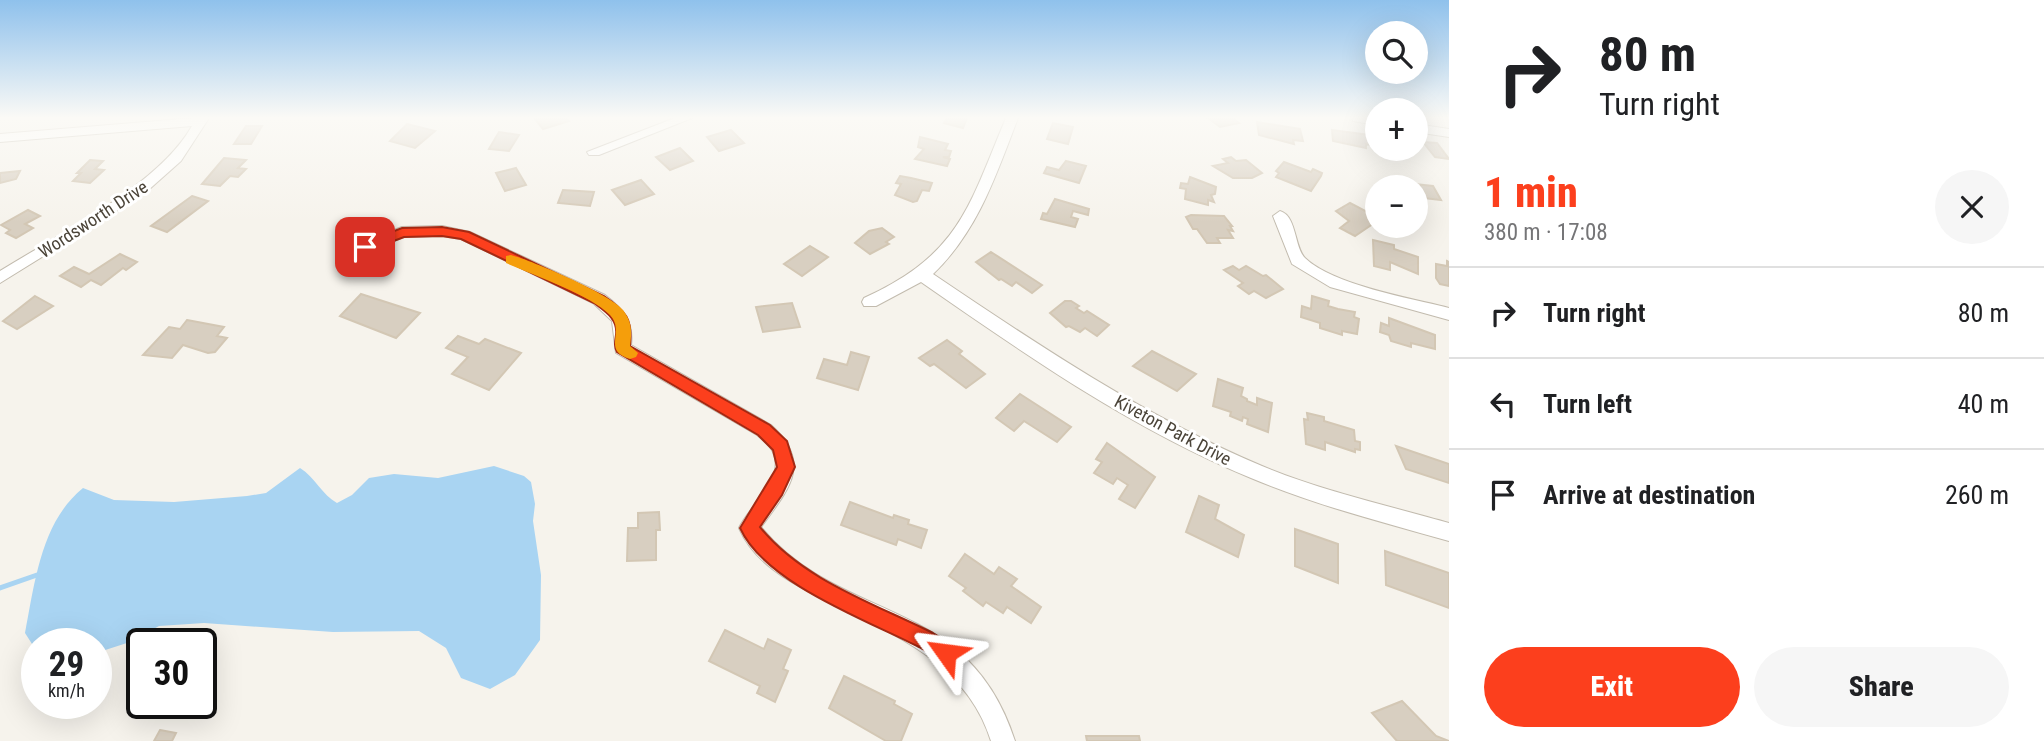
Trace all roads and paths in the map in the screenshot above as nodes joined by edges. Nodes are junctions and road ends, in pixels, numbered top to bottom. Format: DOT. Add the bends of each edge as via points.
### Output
graph roads {
  1 [pos="182,153"];
  2 [pos="998,153"];
  3 [pos="1280,216"];
  4 [pos="365,247"];
  5 [pos="923,275"];
  6 [pos="0,278"];
  7 [pos="870,302"];
  8 [pos="1449,314"];
  9 [pos="1449,532"];
  10 [pos="1003,741"];
  1 -- 6 [label="street, Wordsworth Drive" via="151,182"];
  2 -- 5 [label="street" via="969,222 950,250"];
  3 -- 8 [label="street" via="1297,260 1326,278"];
  4 -- 10 [label="street" via="402,232 465,235 599,299 616,312 624,327 622,348 764,430 781,446 786,467 749,528 770,554 795,574 946,653 978,686"];
  5 -- 7 [label="street"];
  5 -- 9 [label="street, Kiveton Park Drive" via="1075,378 1212,452 1292,485"];
}
